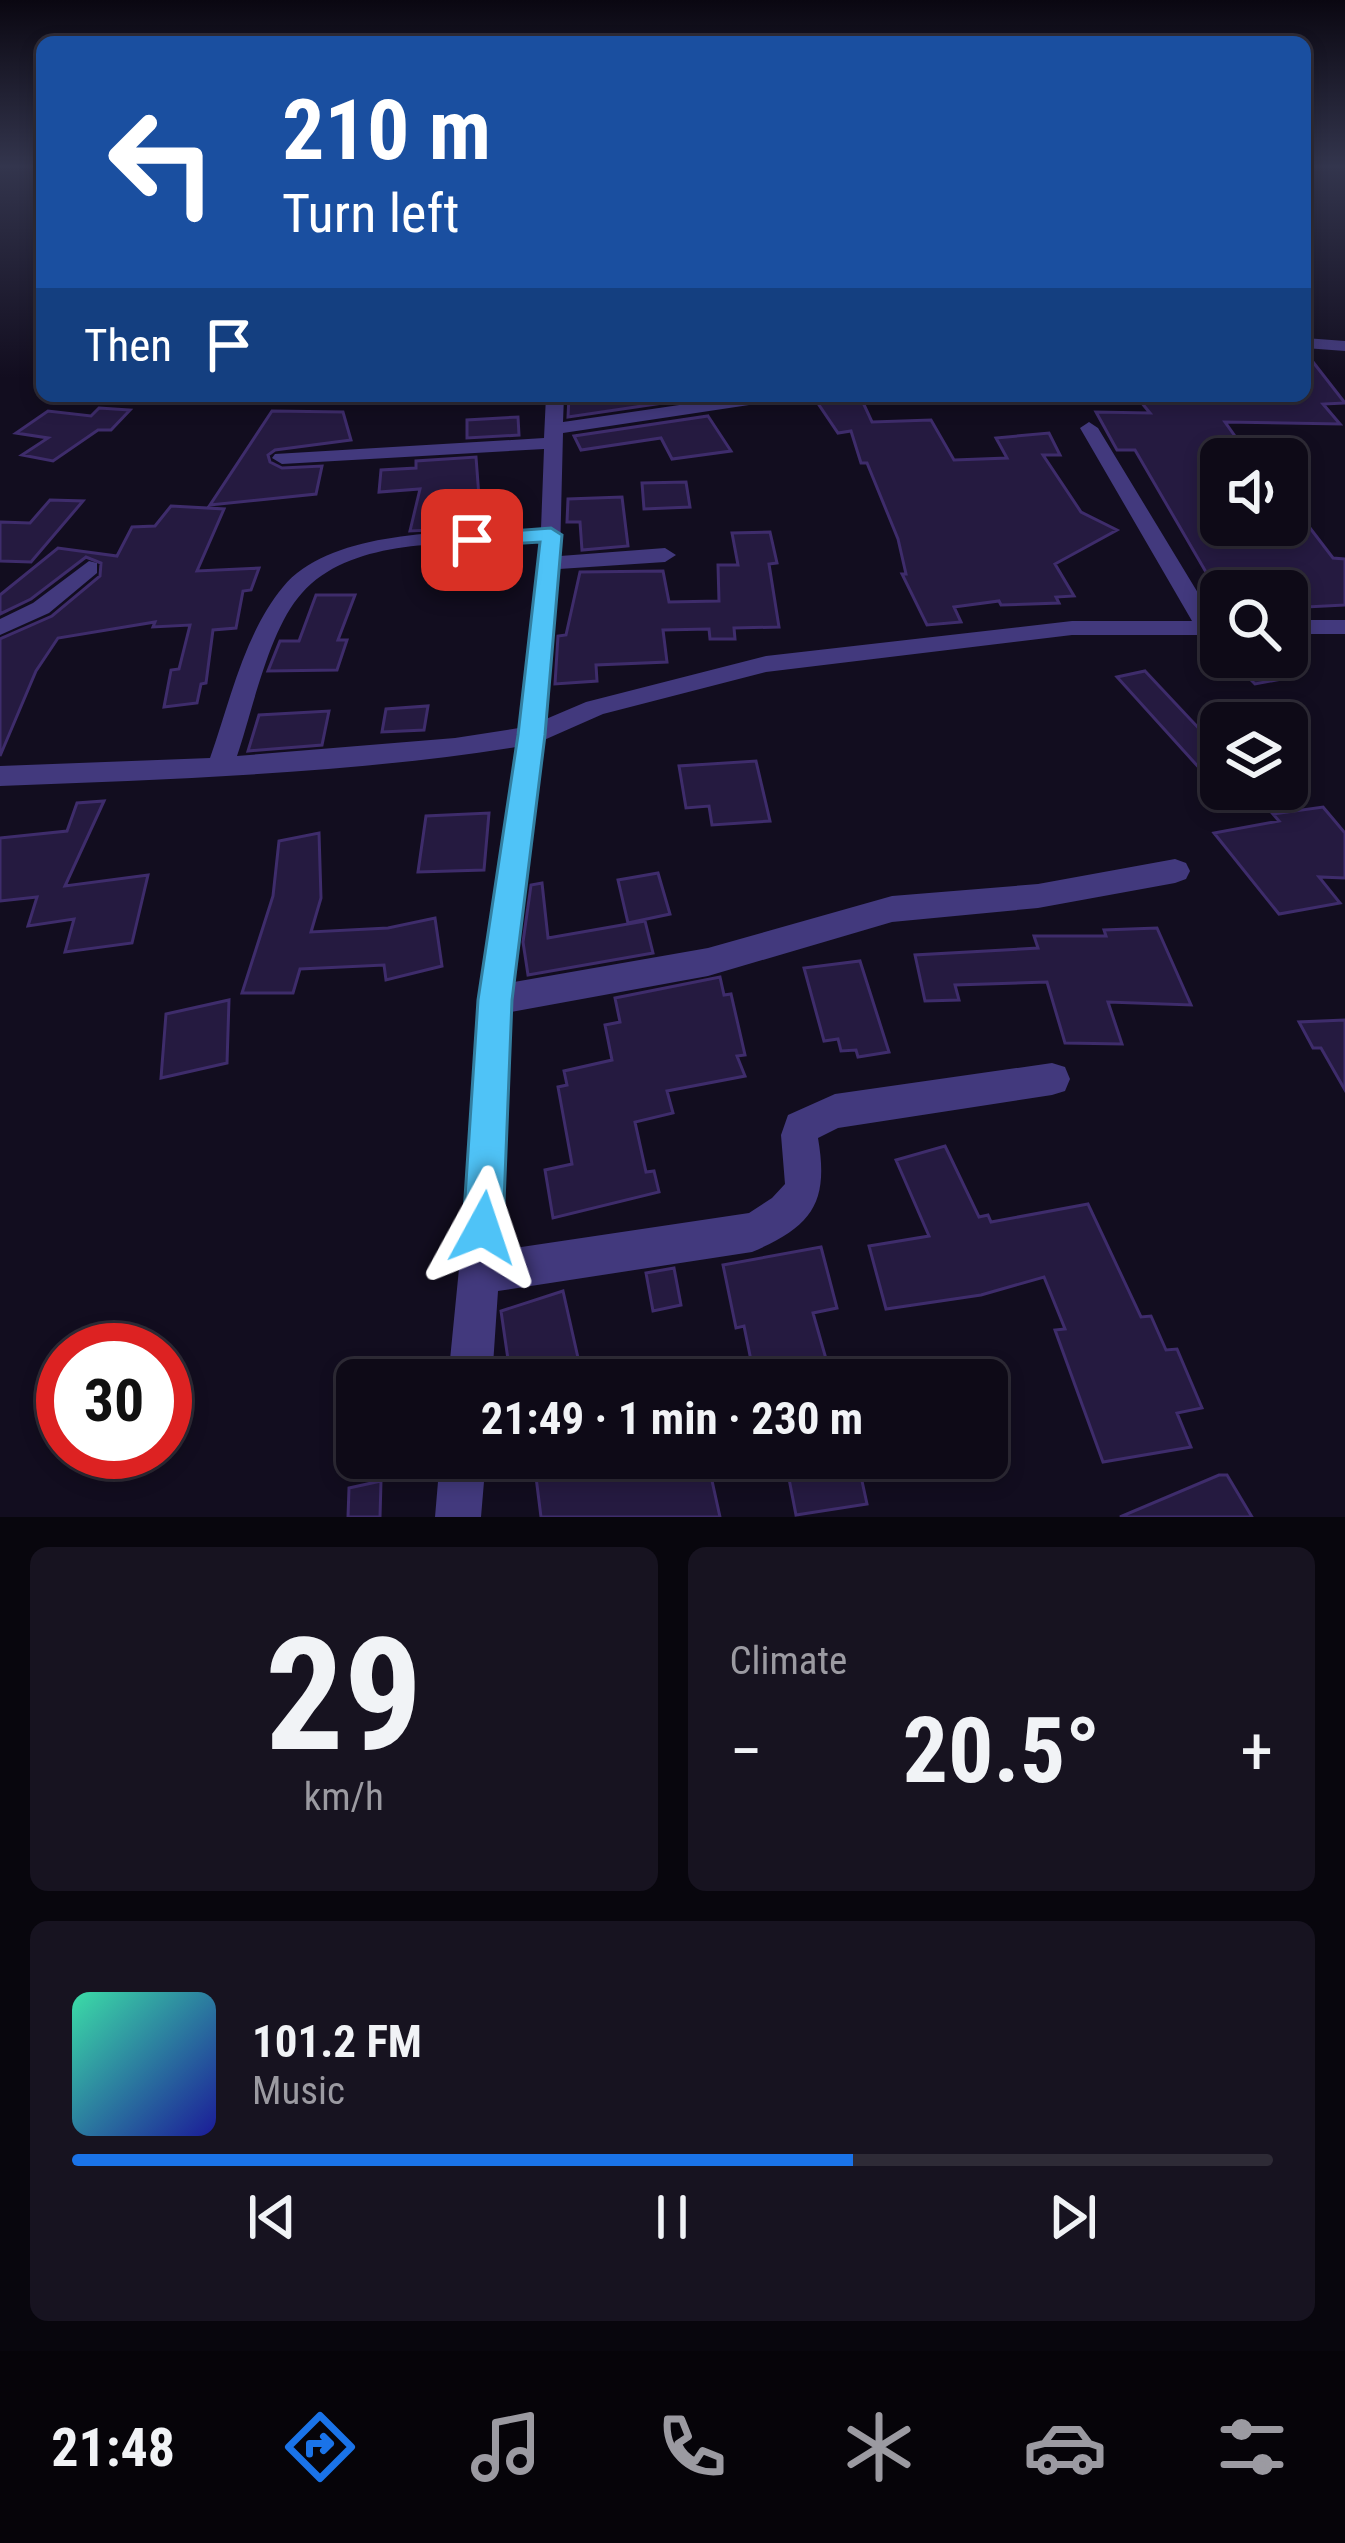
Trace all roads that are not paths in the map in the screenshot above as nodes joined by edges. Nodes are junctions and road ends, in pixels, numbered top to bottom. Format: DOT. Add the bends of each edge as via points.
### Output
graph roads {
  1 [pos="1311,343"];
  2 [pos="1345,346"];
  3 [pos="555,402"];
  4 [pos="743,402"];
  5 [pos="1089,428"];
  6 [pos="556,436"];
  7 [pos="282,458"];
  8 [pos="550,549"];
  9 [pos="665,554"];
  10 [pos="89,568"];
  11 [pos="1200,606"];
  12 [pos="1308,627"];
  13 [pos="1345,627"];
  14 [pos="0,628"];
  15 [pos="1200,628"];
  16 [pos="532,735"];
  17 [pos="220,767"];
  18 [pos="0,776"];
  19 [pos="1175,872"];
  20 [pos="495,1000"];
  21 [pos="1052,1078"];
  22 [pos="479,1274"];
  23 [pos="472,1359"];
  24 [pos="461,1479"];
  25 [pos="458,1517"];
  1 -- 2 [label="street"];
  3 -- 6 [label="street"];
  4 -- 6 [label="street"];
  5 -- 11 [label="street"];
  6 -- 7 [label="street"];
  6 -- 8 [label="street"];
  8 -- 9 [label="street"];
  8 -- 16 [label="street"];
  8 -- 17 [label="street" via="358,551 310,574 292,590 266,644"];
  10 -- 14 [label="street"];
  12 -- 13 [label="street"];
  15 -- 16 [label="street" via="1053,629 766,664 595,708"];
  16 -- 17 [label="street"];
  16 -- 20 [label="street"];
  17 -- 18 [label="street"];
  19 -- 20 [label="street" via="1038,896 892,909 708,962"];
  20 -- 22 [label="street"];
  21 -- 22 [label="street" via="816,1119 797,1138 805,1181 790,1213 752,1232"];
  22 -- 23 [label="street"];
  24 -- 25 [label="street"];
}
